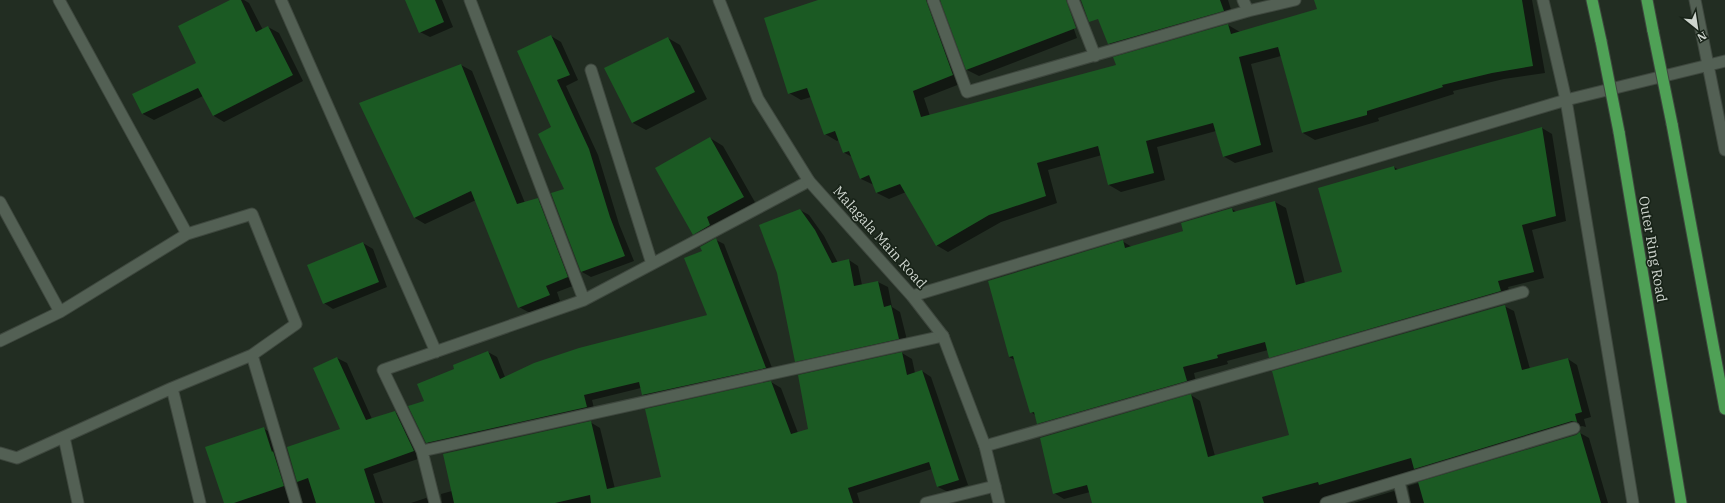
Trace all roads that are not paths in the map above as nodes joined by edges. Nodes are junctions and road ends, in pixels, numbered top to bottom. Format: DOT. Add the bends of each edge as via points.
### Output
graph roads {
  1 [pos="59,0"];
  2 [pos="281,0"];
  3 [pos="470,0"];
  4 [pos="719,0"];
  5 [pos="933,0"];
  6 [pos="1073,0"];
  7 [pos="1244,0"];
  8 [pos="1295,0"];
  9 [pos="1544,0"];
  10 [pos="1592,0"];
  11 [pos="1647,0"];
  12 [pos="1695,0"];
  13 [pos="1248,12"];
  14 [pos="1095,56"];
  15 [pos="1725,61"];
  16 [pos="1707,64"];
  17 [pos="591,70"];
  18 [pos="1566,100"];
  19 [pos="1725,150"];
  20 [pos="809,181"];
  21 [pos="0,202"];
  22 [pos="187,234"];
  23 [pos="652,264"];
  24 [pos="1523,292"];
  25 [pos="912,296"];
  26 [pos="584,300"];
  27 [pos="60,312"];
  28 [pos="943,336"];
  29 [pos="0,341"];
  30 [pos="436,352"];
  31 [pos="252,355"];
  32 [pos="172,388"];
  33 [pos="1725,409"];
  34 [pos="1574,428"];
  35 [pos="64,437"];
  36 [pos="985,446"];
  37 [pos="422,451"];
  38 [pos="0,454"];
  39 [pos="1398,482"];
  40 [pos="995,486"];
  41 [pos="78,503"];
  42 [pos="200,503"];
  43 [pos="296,503"];
  44 [pos="435,503"];
  45 [pos="926,503"];
  46 [pos="999,503"];
  47 [pos="1326,503"];
  48 [pos="1404,503"];
  49 [pos="1632,503"];
  50 [pos="1681,503"];
  1 -- 22 [label="street"];
  2 -- 30 [label="street"];
  3 -- 26 [label="street"];
  4 -- 20 [label="street, Malagala Main Road" via="758,99"];
  5 -- 14 [label="street" via="967,92"];
  6 -- 14 [label="street"];
  7 -- 13 [label="street"];
  8 -- 13 [label="street"];
  9 -- 18 [label="street"];
  10 -- 50 [label="highway, Outer Ring Road, bridge" via="1619,132"];
  11 -- 33 [label="highway, bridge"];
  12 -- 16 [label="street"];
  13 -- 14 [label="street"];
  15 -- 16 [label="street"];
  16 -- 18 [label="street"];
  16 -- 19 [label="street"];
  17 -- 23 [label="street"];
  18 -- 25 [label="street"];
  18 -- 49 [label="street"];
  20 -- 23 [label="street"];
  20 -- 25 [label="street, Malagala Main Road"];
  21 -- 27 [label="street"];
  22 -- 27 [label="street"];
  22 -- 31 [label="street" via="252,214 296,324"];
  23 -- 26 [label="street"];
  24 -- 36 [label="street"];
  25 -- 28 [label="street, Malagala Main Road"];
  26 -- 30 [label="street"];
  27 -- 29 [label="street"];
  28 -- 36 [label="street, Malagala Main Road"];
  28 -- 37 [label="street"];
  30 -- 37 [label="street" via="383,370"];
  31 -- 32 [label="street"];
  31 -- 43 [label="street"];
  32 -- 35 [label="street"];
  32 -- 42 [label="street"];
  34 -- 39 [label="street"];
  35 -- 38 [label="street" via="17,458"];
  35 -- 41 [label="street"];
  36 -- 40 [label="street, Malagala Main Road"];
  37 -- 44 [label="street"];
  39 -- 47 [label="street"];
  39 -- 48 [label="street"];
  40 -- 45 [label="street"];
  40 -- 46 [label="street, Malagala Main Road"];
}
